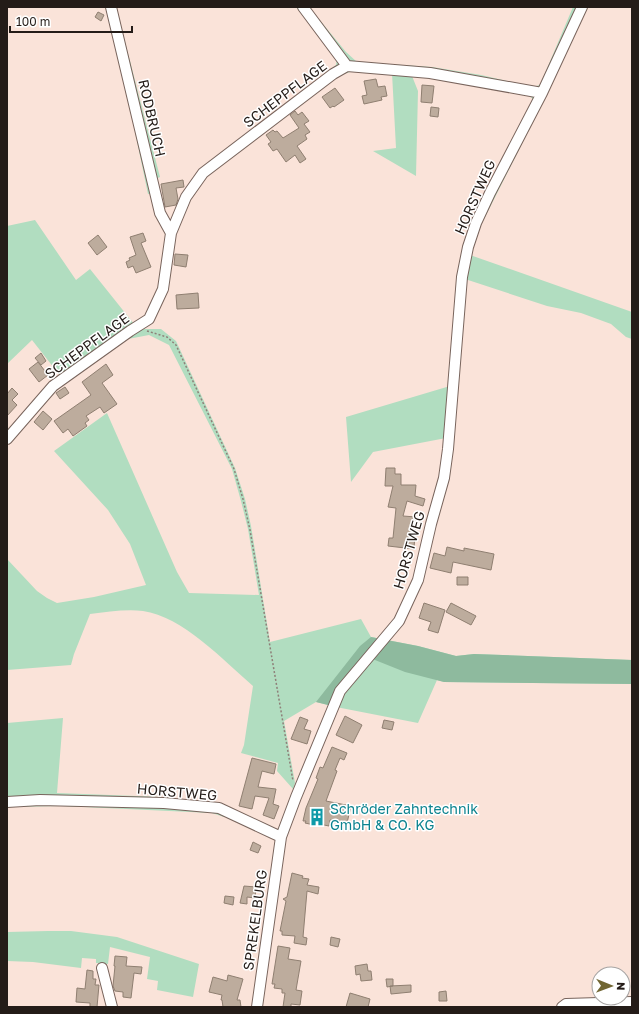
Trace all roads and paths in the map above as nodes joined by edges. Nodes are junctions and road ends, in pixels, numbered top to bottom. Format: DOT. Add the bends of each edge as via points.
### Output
graph roads {
  1 [pos="111,7"];
  2 [pos="303,7"];
  3 [pos="582,7"];
  4 [pos="347,66"];
  5 [pos="542,93"];
  6 [pos="176,221"];
  7 [pos="164,222"];
  8 [pos="171,234"];
  9 [pos="130,331"];
  10 [pos="7,439"];
  11 [pos="293,782"];
  12 [pos="7,802"];
  13 [pos="281,837"];
  14 [pos="102,968"];
  15 [pos="632,1002"];
  16 [pos="112,1007"];
  17 [pos="257,1007"];
  18 [pos="562,1007"];
  1 -- 7 [label="street, RODBRUCH"];
  2 -- 4 [label="street"];
  3 -- 5 [label="street, HORSTWEG"];
  4 -- 5 [label="street, SCHEPPFLAGE" via="430,73"];
  4 -- 6 [label="street, SCHEPPFLAGE" via="203,173 186,197"];
  5 -- 13 [label="street, HORSTWEG" via="490,193 468,247 462,277 445,470 418,580 399,620 340,691"];
  6 -- 7 [label="street"];
  6 -- 8 [label="street, SCHEPPFLAGE"];
  7 -- 8 [label="street, RODBRUCH"];
  8 -- 9 [label="street, SCHEPPFLAGE" via="163,289 149,319"];
  9 -- 10 [label="street, SCHEPPFLAGE" via="53,386"];
  9 -- 11 [label="path" via="143,330 155,333 167,337 176,345 234,469 250,530"];
  12 -- 13 [label="street, HORSTWEG" via="40,800 164,803 219,808"];
  13 -- 17 [label="street, SPREKELBURG"];
  14 -- 16 [label="street"];
  15 -- 18 [label="street" via="566,1004"];
}
